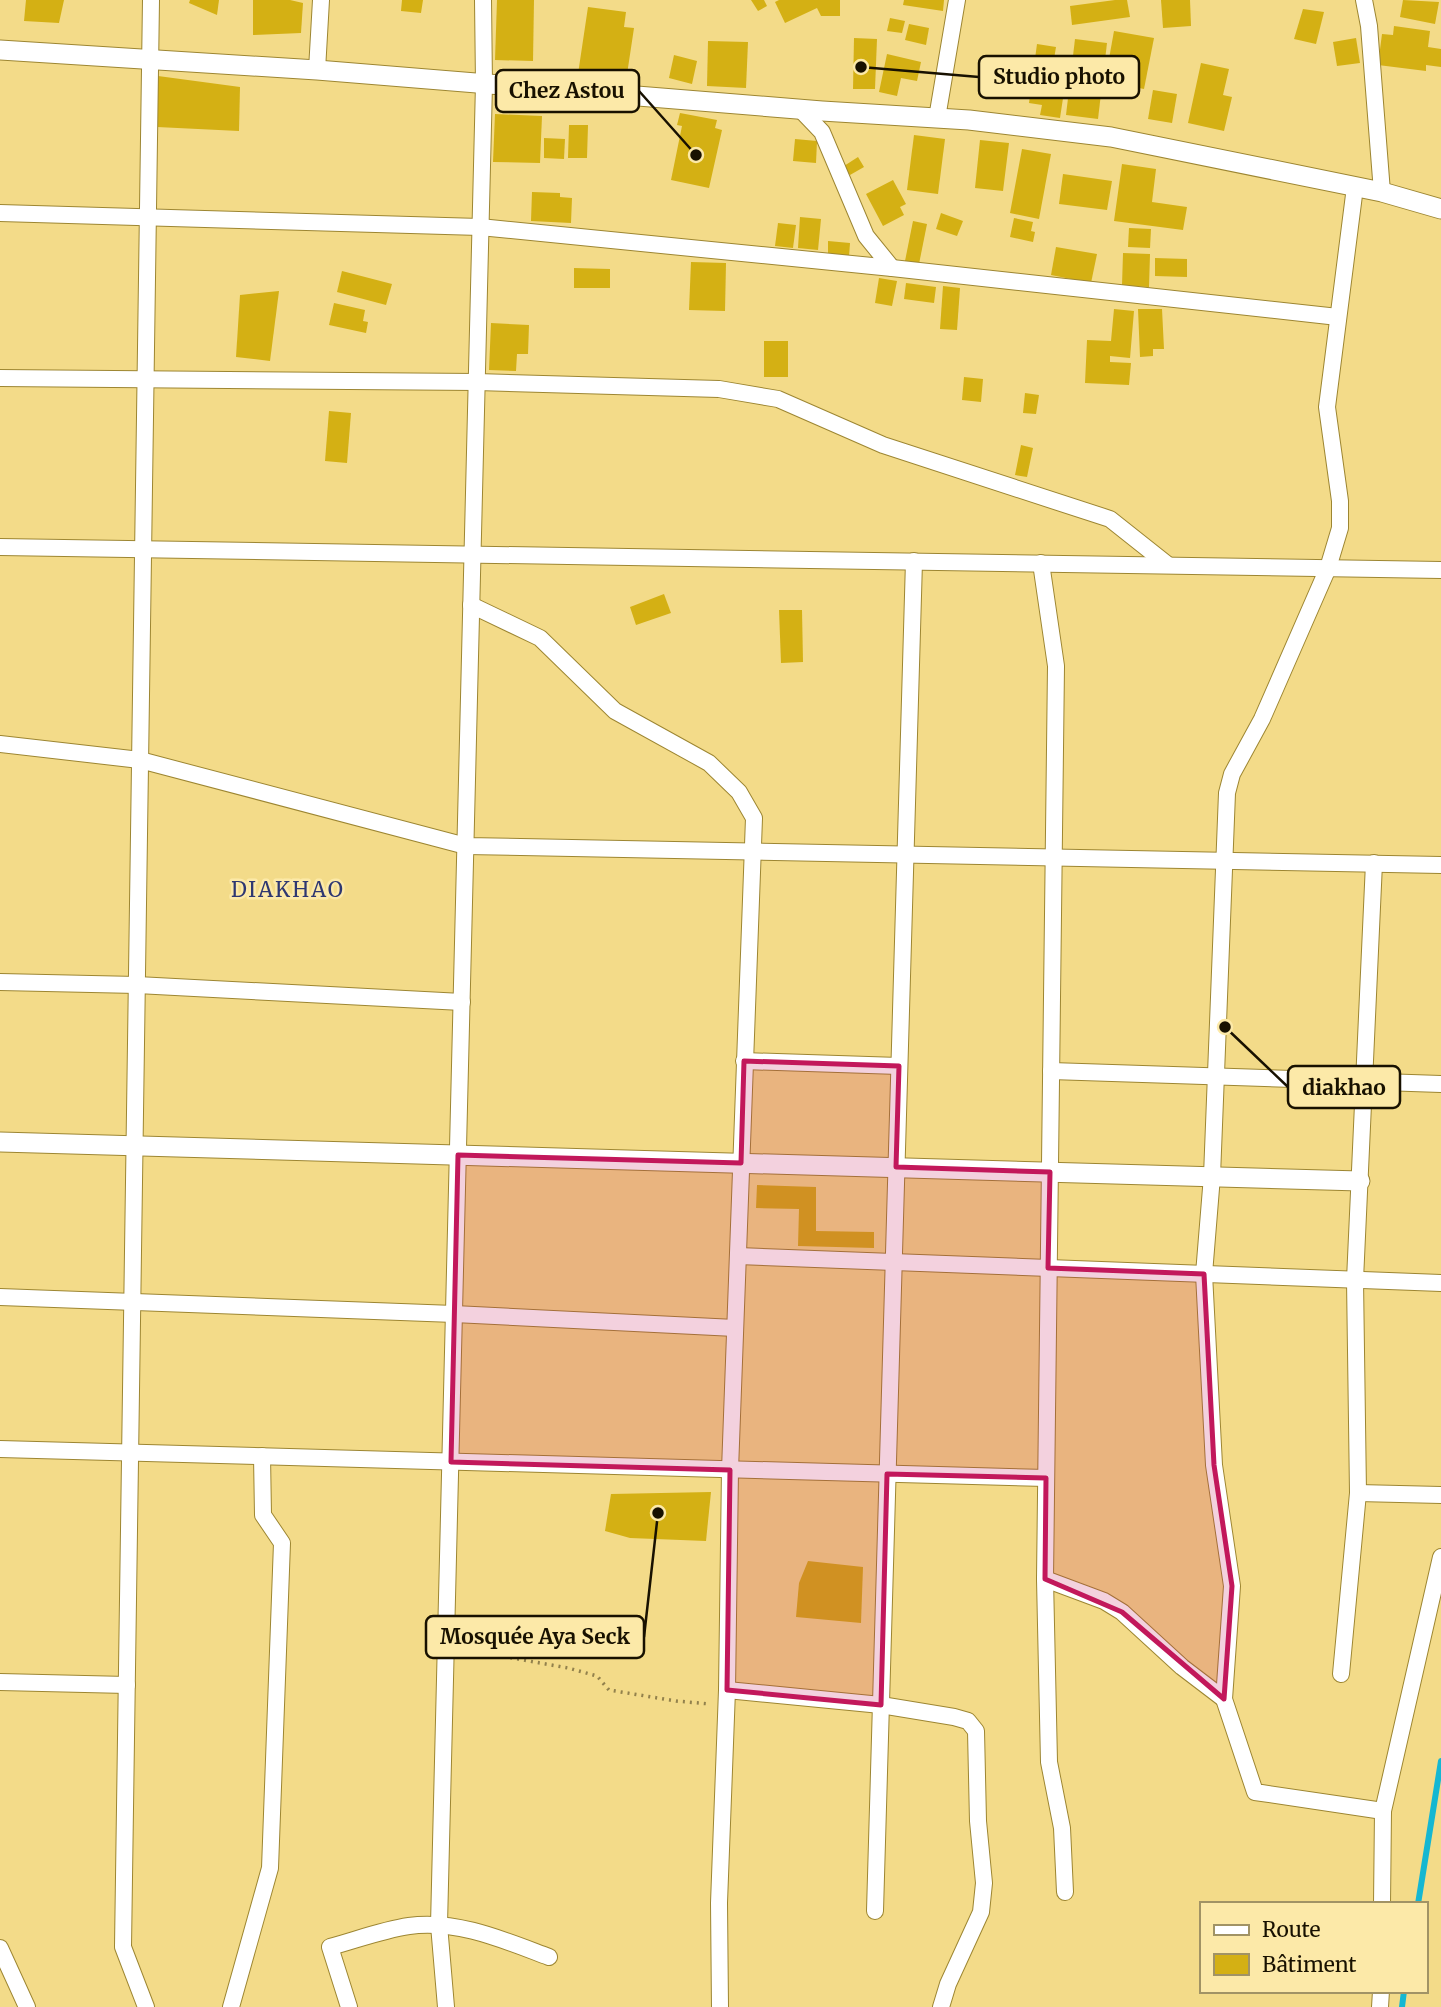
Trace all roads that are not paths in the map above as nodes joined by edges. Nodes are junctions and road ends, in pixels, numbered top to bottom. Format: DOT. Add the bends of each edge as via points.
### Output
graph roads {
  1 [pos="151,0"];
  2 [pos="321,0"];
  3 [pos="483,0"];
  4 [pos="957,0"];
  5 [pos="1364,0"];
  6 [pos="0,50"];
  7 [pos="150,60"];
  8 [pos="317,70"];
  9 [pos="484,84"];
  10 [pos="800,109"];
  11 [pos="937,118"];
  12 [pos="1355,187"];
  13 [pos="1381,192"];
  14 [pos="1441,209"];
  15 [pos="0,214"];
  16 [pos="148,216"];
  17 [pos="481,227"];
  18 [pos="892,268"];
  19 [pos="1338,317"];
  20 [pos="0,378"];
  21 [pos="146,379"];
  22 [pos="477,382"];
  23 [pos="0,547"];
  24 [pos="143,550"];
  25 [pos="473,555"];
  26 [pos="914,561"];
  27 [pos="1041,563"];
  28 [pos="1168,565"];
  29 [pos="1328,568"];
  30 [pos="1441,570"];
  31 [pos="471,605"];
  32 [pos="0,744"];
  33 [pos="140,760"];
  34 [pos="466,846"];
  35 [pos="755,851"];
  36 [pos="905,854"];
  37 [pos="1054,857"];
  38 [pos="1225,860"];
  39 [pos="1374,863"];
  40 [pos="1441,865"];
  41 [pos="0,982"];
  42 [pos="137,985"];
  43 [pos="462,1002"];
  44 [pos="744,1062"];
  45 [pos="899,1066"];
  46 [pos="1051,1071"];
  47 [pos="1216,1077"];
  48 [pos="1364,1082"];
  49 [pos="1441,1084"];
  50 [pos="0,1142"];
  51 [pos="134,1146"];
  52 [pos="458,1155"];
  53 [pos="741,1163"];
  54 [pos="896,1167"];
  55 [pos="1049,1172"];
  56 [pos="1212,1176"];
  57 [pos="1360,1181"];
  58 [pos="738,1256"];
  59 [pos="893,1262"];
  60 [pos="1048,1268"];
  61 [pos="1205,1274"];
  62 [pos="1355,1280"];
  63 [pos="1441,1283"];
  64 [pos="0,1297"];
  65 [pos="132,1301"];
  66 [pos="454,1314"];
  67 [pos="735,1328"];
  68 [pos="0,1449"];
  69 [pos="130,1453"];
  70 [pos="262,1456"];
  71 [pos="451,1462"];
  72 [pos="730,1470"];
  73 [pos="887,1474"];
  74 [pos="1046,1478"];
  75 [pos="1358,1493"];
  76 [pos="1441,1495"];
  77 [pos="1441,1557"];
  78 [pos="1045,1579"];
  79 [pos="1341,1674"];
  80 [pos="0,1682"];
  81 [pos="127,1685"];
  82 [pos="726,1698"];
  83 [pos="1224,1699"];
  84 [pos="881,1706"];
  85 [pos="1383,1811"];
  86 [pos="1065,1892"];
  87 [pos="1382,1902"];
  88 [pos="875,1911"];
  89 [pos="439,1925"];
  90 [pos="0,1948"];
  91 [pos="549,1957"];
  92 [pos="27,2007"];
  93 [pos="146,2007"];
  94 [pos="231,2007"];
  95 [pos="349,2007"];
  96 [pos="446,2007"];
  97 [pos="720,2007"];
  98 [pos="941,2007"];
  1 -- 7 [label="street"];
  2 -- 8 [label="street"];
  3 -- 9 [label="street"];
  4 -- 11 [label="street"];
  5 -- 13 [label="street"];
  6 -- 7 [label="street"];
  7 -- 8 [label="street"];
  7 -- 16 [label="street"];
  8 -- 9 [label="street"];
  9 -- 10 [label="street"];
  9 -- 17 [label="street"];
  10 -- 11 [label="street"];
  10 -- 18 [label="street" via="822,132 866,236"];
  11 -- 12 [label="street" via="1111,137"];
  12 -- 13 [label="street"];
  12 -- 19 [label="street"];
  13 -- 14 [label="street"];
  15 -- 16 [label="street"];
  16 -- 17 [label="street"];
  16 -- 21 [label="street"];
  17 -- 18 [label="street"];
  17 -- 22 [label="street"];
  18 -- 19 [label="street"];
  19 -- 29 [label="street" via="1327,407 1340,528"];
  20 -- 21 [label="street"];
  21 -- 22 [label="street"];
  21 -- 24 [label="street"];
  22 -- 25 [label="street"];
  22 -- 28 [label="street" via="719,389 778,399 883,445 1110,519"];
  23 -- 24 [label="street"];
  24 -- 25 [label="street"];
  24 -- 33 [label="street"];
  25 -- 26 [label="street"];
  25 -- 31 [label="street"];
  26 -- 27 [label="street"];
  26 -- 36 [label="street"];
  27 -- 28 [label="street"];
  27 -- 37 [label="street" via="1056,666"];
  28 -- 29 [label="street"];
  29 -- 30 [label="street"];
  29 -- 38 [label="street" via="1262,719 1232,774"];
  31 -- 34 [label="street"];
  31 -- 35 [label="street" via="540,638 615,711 709,763 739,792 754,818"];
  32 -- 33 [label="street"];
  33 -- 34 [label="street"];
  33 -- 42 [label="street"];
  34 -- 35 [label="street"];
  34 -- 43 [label="street"];
  35 -- 36 [label="street"];
  35 -- 44 [label="street"];
  36 -- 37 [label="street"];
  36 -- 45 [label="street"];
  37 -- 38 [label="street"];
  37 -- 46 [label="street"];
  38 -- 39 [label="street"];
  38 -- 47 [label="street"];
  39 -- 40 [label="street"];
  39 -- 48 [label="street"];
  41 -- 42 [label="street"];
  42 -- 43 [label="street"];
  42 -- 51 [label="street"];
  43 -- 52 [label="street"];
  44 -- 45 [label="street"];
  44 -- 53 [label="street"];
  45 -- 54 [label="street"];
  46 -- 47 [label="street"];
  46 -- 55 [label="street"];
  47 -- 48 [label="street"];
  47 -- 56 [label="street"];
  48 -- 49 [label="street"];
  48 -- 57 [label="street"];
  50 -- 51 [label="street"];
  51 -- 52 [label="street"];
  51 -- 65 [label="street"];
  52 -- 53 [label="street"];
  52 -- 66 [label="street"];
  53 -- 54 [label="street"];
  53 -- 58 [label="street"];
  54 -- 55 [label="street"];
  54 -- 59 [label="street"];
  55 -- 56 [label="street"];
  55 -- 60 [label="street"];
  56 -- 57 [label="street"];
  56 -- 61 [label="street"];
  57 -- 62 [label="street"];
  58 -- 59 [label="street"];
  58 -- 67 [label="street"];
  59 -- 60 [label="street"];
  59 -- 73 [label="street"];
  60 -- 61 [label="street"];
  60 -- 74 [label="street"];
  61 -- 62 [label="street"];
  61 -- 83 [label="street" via="1214,1465 1232,1586"];
  62 -- 63 [label="street"];
  62 -- 75 [label="street"];
  64 -- 65 [label="street"];
  65 -- 66 [label="street"];
  65 -- 69 [label="street"];
  66 -- 67 [label="street"];
  66 -- 71 [label="street"];
  67 -- 72 [label="street"];
  68 -- 69 [label="street"];
  69 -- 70 [label="street"];
  69 -- 81 [label="street"];
  70 -- 71 [label="street"];
  70 -- 94 [label="street" via="262,1516 282,1543 270,1868"];
  71 -- 72 [label="street"];
  71 -- 89 [label="street"];
  72 -- 73 [label="street"];
  72 -- 82 [label="street"];
  73 -- 74 [label="street"];
  73 -- 84 [label="street"];
  74 -- 78 [label="street"];
  75 -- 76 [label="street"];
  75 -- 79 [label="street"];
  77 -- 85 [label="street"];
  78 -- 83 [label="street" via="1122,1612"];
  78 -- 86 [label="street" via="1049,1762 1062,1828"];
  80 -- 81 [label="street"];
  81 -- 93 [label="street" via="123,1947"];
  82 -- 84 [label="street"];
  82 -- 97 [label="street"];
  83 -- 85 [label="street" via="1255,1792"];
  84 -- 88 [label="street"];
  84 -- 98 [label="street" via="954,1717 968,1721 976,1731 984,1884 981,1912"];
  85 -- 87 [label="street"];
  89 -- 91 [label="street" via="493,1936"];
  89 -- 95 [label="street" via="409,1926 330,1947"];
  89 -- 96 [label="street"];
  90 -- 92 [label="street"];
}
